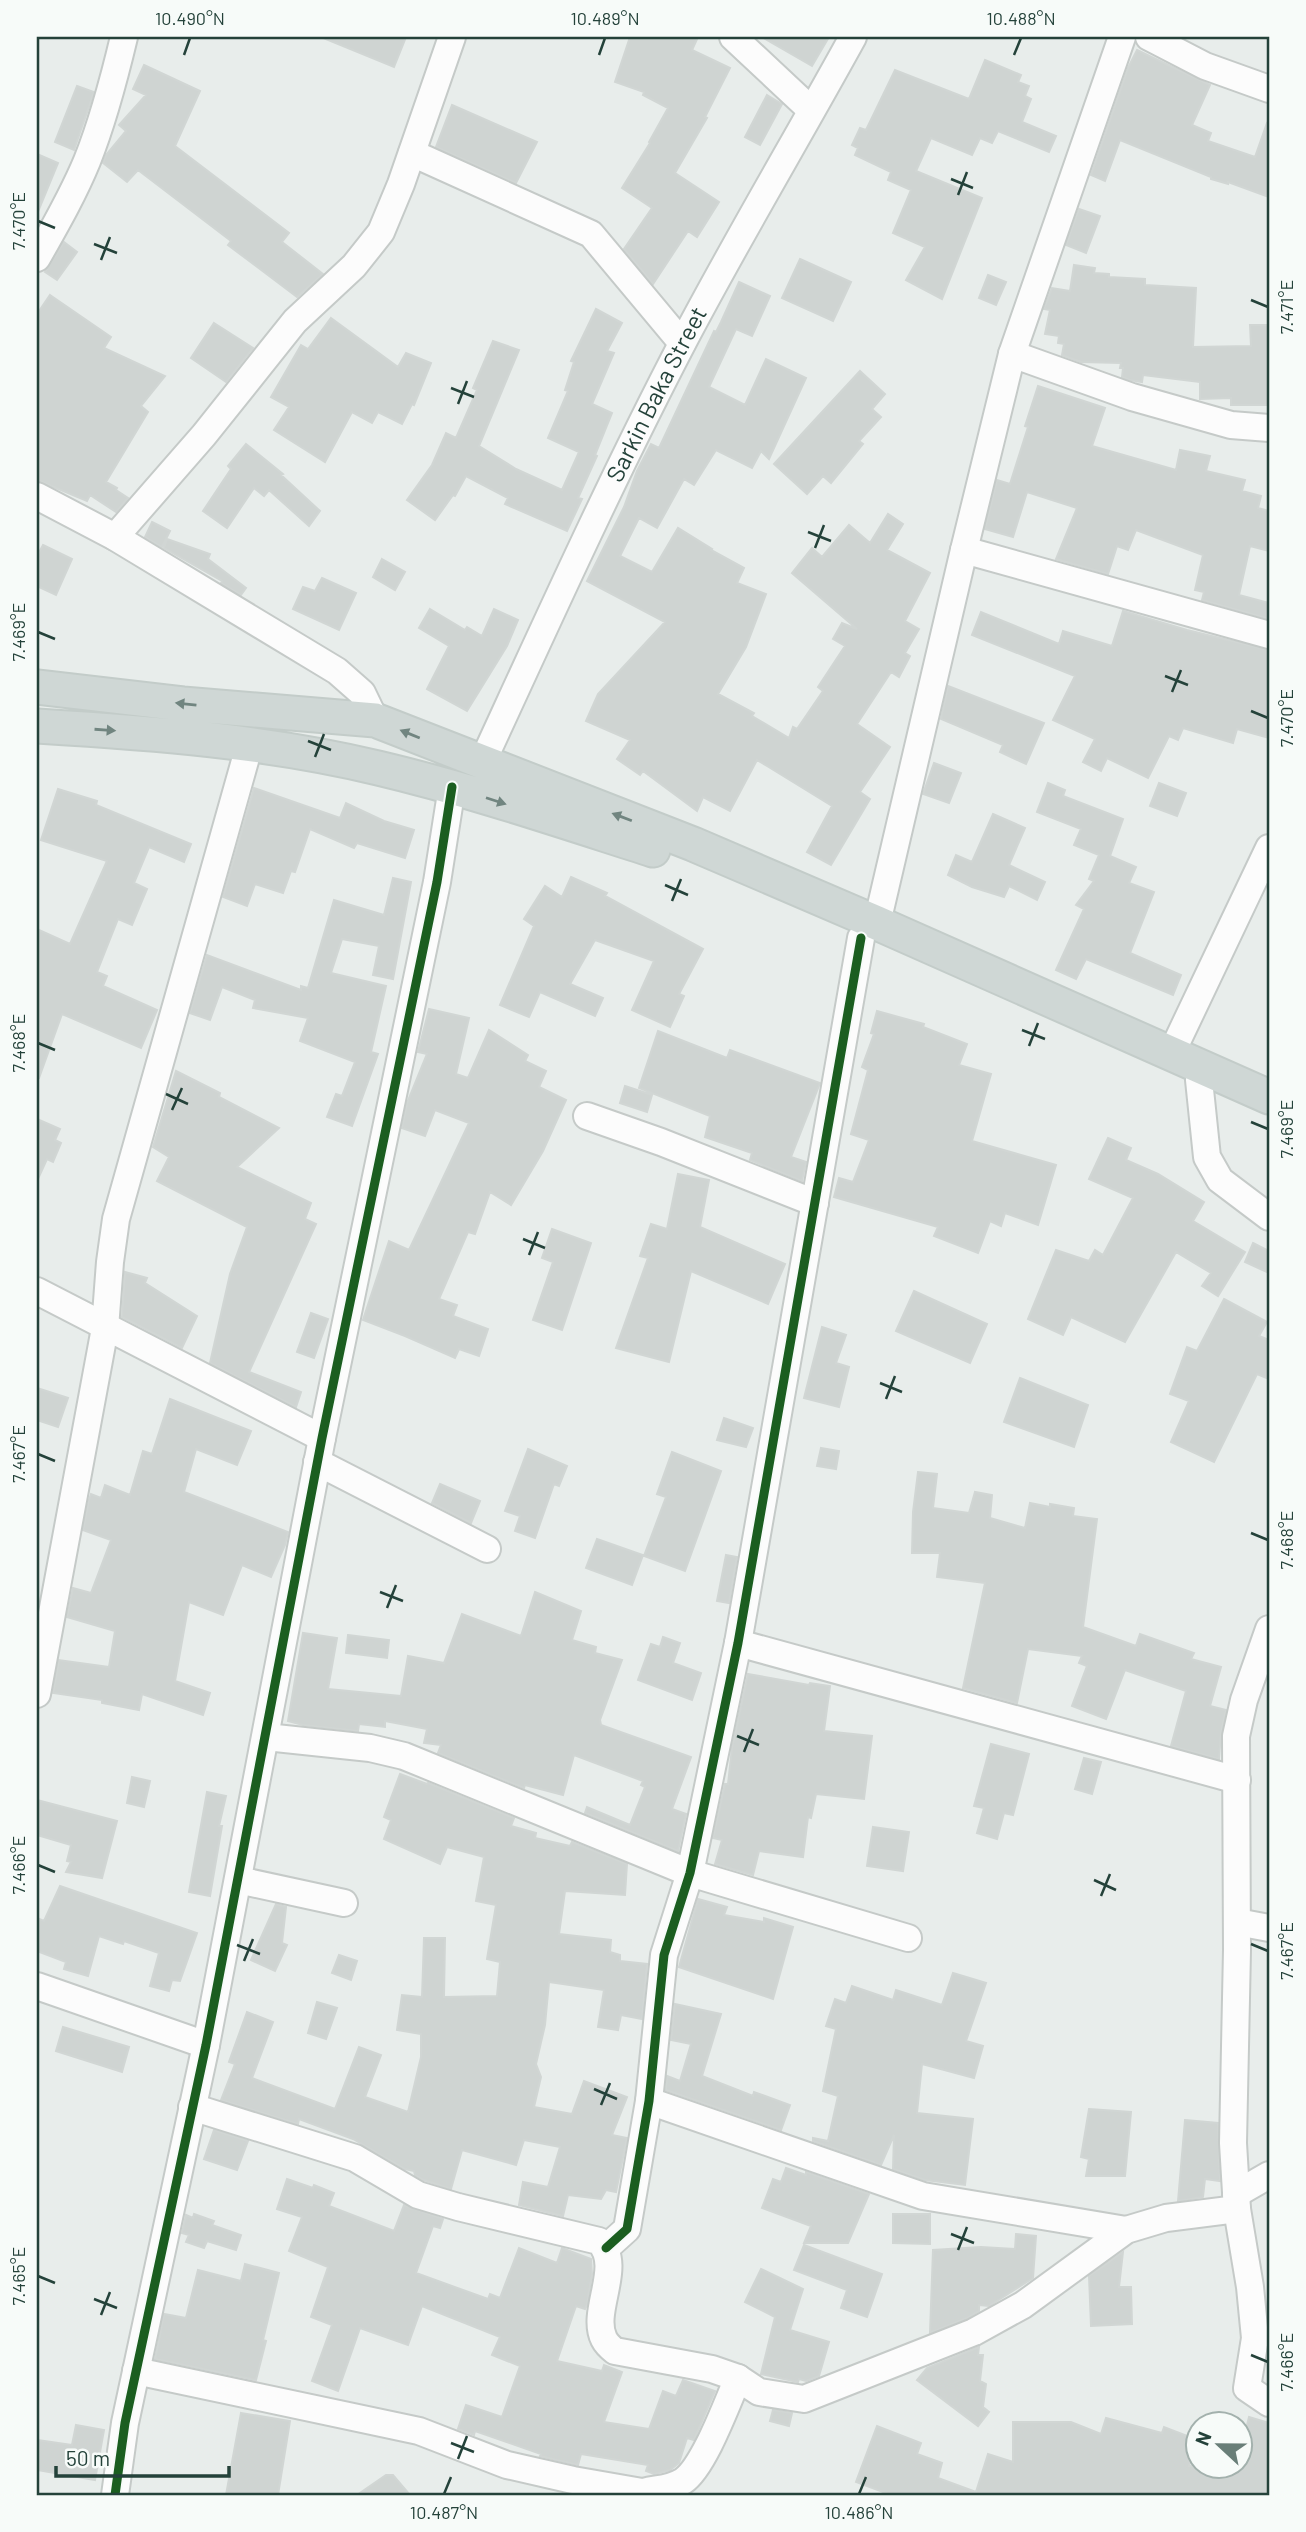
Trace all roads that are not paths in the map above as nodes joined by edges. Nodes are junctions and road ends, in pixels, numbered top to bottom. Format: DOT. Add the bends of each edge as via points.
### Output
graph roads {
  1 [pos="124,37"];
  2 [pos="452,37"];
  3 [pos="733,37"];
  4 [pos="853,37"];
  5 [pos="1122,37"];
  6 [pos="1149,37"];
  7 [pos="1269,89"];
  8 [pos="811,110"];
  9 [pos="412,153"];
  10 [pos="37,258"];
  11 [pos="682,343"];
  12 [pos="1013,354"];
  13 [pos="1269,428"];
  14 [pos="37,496"];
  15 [pos="115,537"];
  16 [pos="964,550"];
  17 [pos="1269,635"];
  18 [pos="37,687"];
  19 [pos="375,720"];
  20 [pos="37,726"];
  21 [pos="250,743"];
  22 [pos="482,763"];
  23 [pos="452,787"];
  24 [pos="1269,848"];
  25 [pos="869,930"];
  26 [pos="1172,1052"];
  27 [pos="1199,1080"];
  28 [pos="1269,1097"];
  29 [pos="1269,1113"];
  30 [pos="587,1116"];
  31 [pos="815,1203"];
  32 [pos="1269,1217"];
  33 [pos="37,1292"];
  34 [pos="105,1328"];
  35 [pos="320,1450"];
  36 [pos="487,1549"];
  37 [pos="1269,1629"];
  38 [pos="738,1643"];
  39 [pos="37,1694"];
  40 [pos="266,1737"];
  41 [pos="1237,1780"];
  42 [pos="690,1873"];
  43 [pos="238,1880"];
  44 [pos="344,1903"];
  45 [pos="1237,1922"];
  46 [pos="1269,1928"];
  47 [pos="908,1938"];
  48 [pos="37,1986"];
  49 [pos="205,2045"];
  50 [pos="649,2101"];
  51 [pos="192,2107"];
  52 [pos="1269,2175"];
  53 [pos="1236,2201"];
  54 [pos="1126,2230"];
  55 [pos="606,2248"];
  56 [pos="1262,2339"];
  57 [pos="136,2371"];
  58 [pos="738,2378"];
  59 [pos="1269,2403"];
  60 [pos="654,2493"];
  61 [pos="115,2495"];
  1 -- 10 [label="street" via="87,160"];
  2 -- 9 [label="street"];
  3 -- 8 [label="street"];
  4 -- 8 [label="street, Sarkin Baka Street"];
  5 -- 12 [label="street"];
  6 -- 7 [label="street" via="1205,66"];
  8 -- 11 [label="street, Sarkin Baka Street"];
  9 -- 11 [label="street" via="591,234"];
  9 -- 15 [label="street" via="381,232 354,265 295,321"];
  11 -- 22 [label="street, Sarkin Baka Street"];
  12 -- 13 [label="street" via="1132,397 1231,425"];
  12 -- 16 [label="street"];
  14 -- 15 [label="street"];
  15 -- 19 [label="street" via="337,671 362,693"];
  16 -- 17 [label="street"];
  16 -- 25 [label="street"];
  19 -- 18 [label="main road, one-way"];
  22 -- 19 [label="main road, one-way"];
  20 -- 21 [label="main road, one-way"];
  21 -- 23 [label="main road"];
  21 -- 34 [label="street" via="117,1219"];
  25 -- 22 [label="main road, one-way" via="693,844"];
  23 -- 25 [label="main road, one-way" via="680,859"];
  23 -- 35 [label="street" via="437,881"];
  24 -- 26 [label="street"];
  25 -- 26 [label="main road"];
  25 -- 27 [label="main road"];
  25 -- 31 [label="street"];
  26 -- 28 [label="main road"];
  27 -- 29 [label="main road"];
  27 -- 32 [label="street" via="1207,1157 1220,1180"];
  30 -- 31 [label="street"];
  31 -- 38 [label="street"];
  33 -- 34 [label="street"];
  34 -- 35 [label="street"];
  34 -- 39 [label="street"];
  35 -- 36 [label="street"];
  35 -- 40 [label="street"];
  37 -- 41 [label="street" via="1236,1736"];
  38 -- 41 [label="street"];
  38 -- 42 [label="street"];
  40 -- 42 [label="street" via="404,1756"];
  40 -- 43 [label="street"];
  41 -- 45 [label="street"];
  42 -- 47 [label="street"];
  42 -- 50 [label="street" via="664,1955"];
  43 -- 44 [label="street"];
  43 -- 49 [label="street"];
  45 -- 46 [label="street"];
  45 -- 53 [label="street"];
  48 -- 49 [label="street"];
  49 -- 51 [label="street"];
  50 -- 54 [label="street" via="923,2196"];
  50 -- 55 [label="street" via="627,2229"];
  51 -- 55 [label="street" via="355,2158 418,2195 599,2241"];
  51 -- 57 [label="street"];
  52 -- 53 [label="street"];
  53 -- 54 [label="street"];
  53 -- 56 [label="street"];
  54 -- 58 [label="street" via="1023,2305 974,2332 804,2399 760,2392"];
  55 -- 58 [label="street" via="600,2328 615,2351"];
  56 -- 59 [label="street" via="1247,2388"];
  57 -- 60 [label="street" via="419,2431 507,2465"];
  57 -- 61 [label="street"];
  58 -- 60 [label="street" via="706,2450 686,2479"];
}
